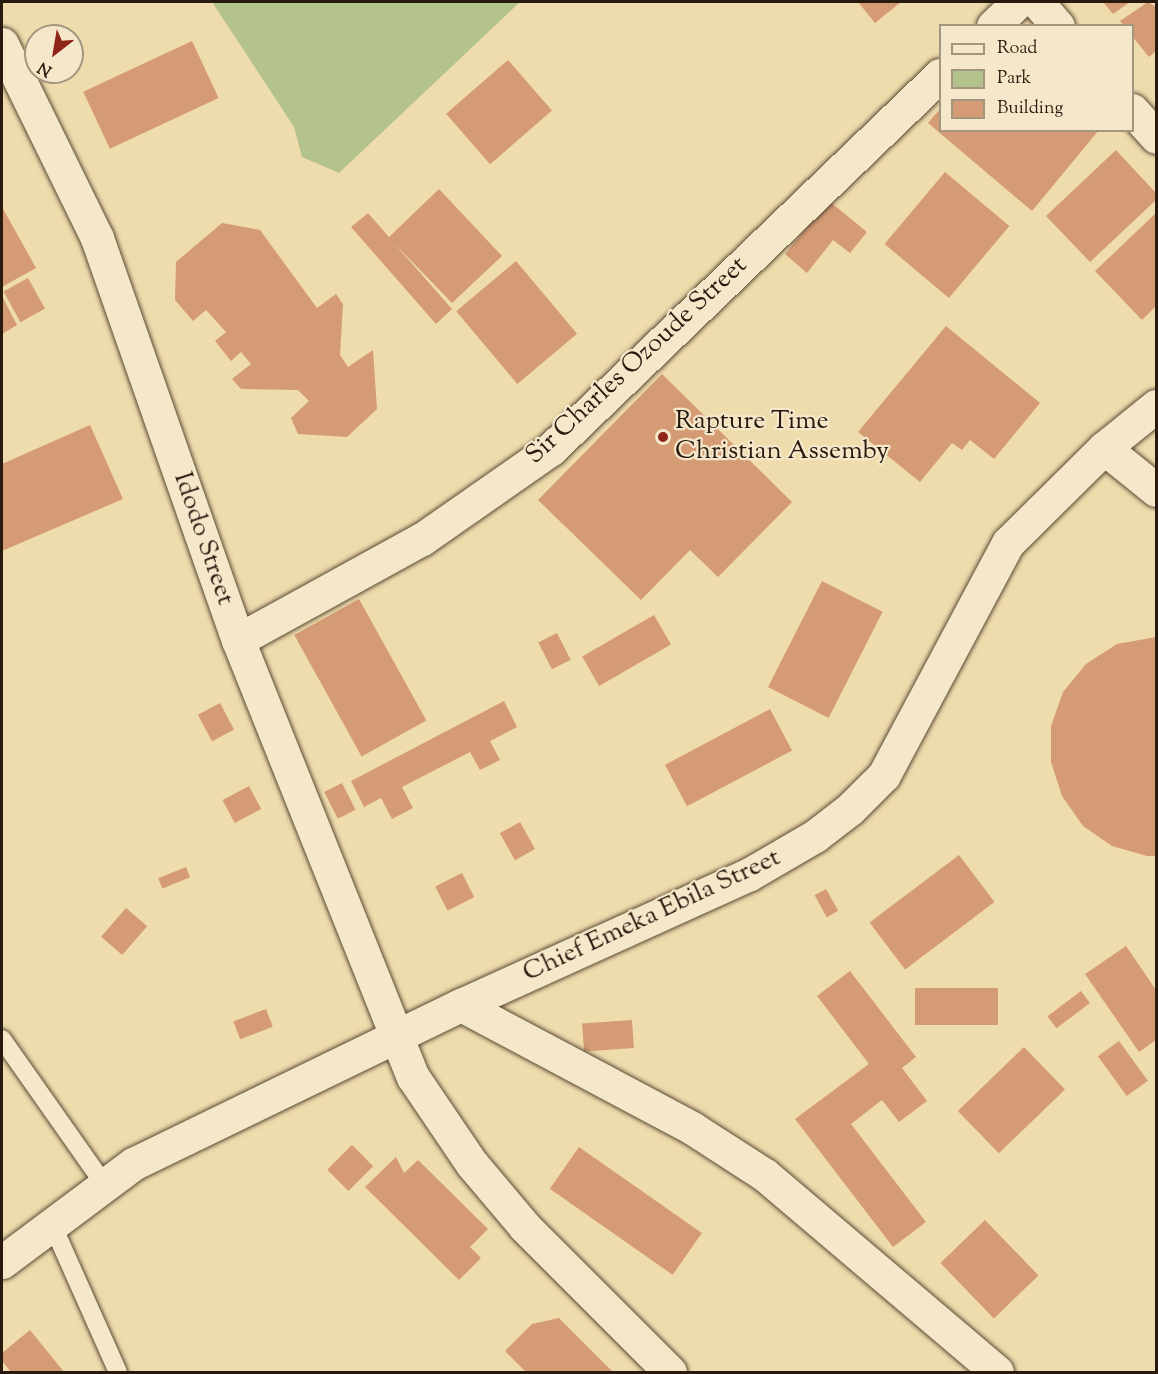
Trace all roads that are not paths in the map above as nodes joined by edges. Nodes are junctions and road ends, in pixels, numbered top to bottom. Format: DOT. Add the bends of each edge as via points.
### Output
graph roads {
  1 [pos="1018,2"];
  2 [pos="1037,2"];
  3 [pos="995,24"];
  4 [pos="1056,24"];
  5 [pos="2,44"];
  6 [pos="939,76"];
  7 [pos="1134,112"];
  8 [pos="1156,137"];
  9 [pos="1156,406"];
  10 [pos="1104,448"];
  11 [pos="1156,490"];
  12 [pos="238,640"];
  13 [pos="461,1005"];
  14 [pos="399,1036"];
  15 [pos="2,1039"];
  16 [pos="104,1184"];
  17 [pos="52,1224"];
  18 [pos="2,1262"];
  19 [pos="118,1372"];
  20 [pos="670,1372"];
  21 [pos="997,1372"];
  1 -- 3 [label="street"];
  2 -- 4 [label="street"];
  5 -- 12 [label="street, Idodo Street" via="97,238"];
  6 -- 12 [label="street, Sir Charles Ozoude Street" via="551,449 422,539"];
  7 -- 8 [label="street"];
  9 -- 10 [label="street, Chief Emeka Ebila Street"];
  10 -- 11 [label="street"];
  10 -- 13 [label="street, Chief Emeka Ebila Street" via="1008,543 901,748 884,775 850,809 815,836 748,874"];
  12 -- 14 [label="street, Idodo Street"];
  13 -- 14 [label="street, Chief Emeka Ebila Street"];
  13 -- 21 [label="street" via="692,1128 765,1175"];
  14 -- 16 [label="street, Chief Emeka Ebila Street" via="133,1164"];
  14 -- 20 [label="street, Idodo Street" via="413,1077 472,1164 525,1227"];
  15 -- 16 [label="lane"];
  16 -- 17 [label="street, Chief Emeka Ebila Street"];
  17 -- 18 [label="street, Chief Emeka Ebila Street"];
  17 -- 19 [label="lane"];
}
